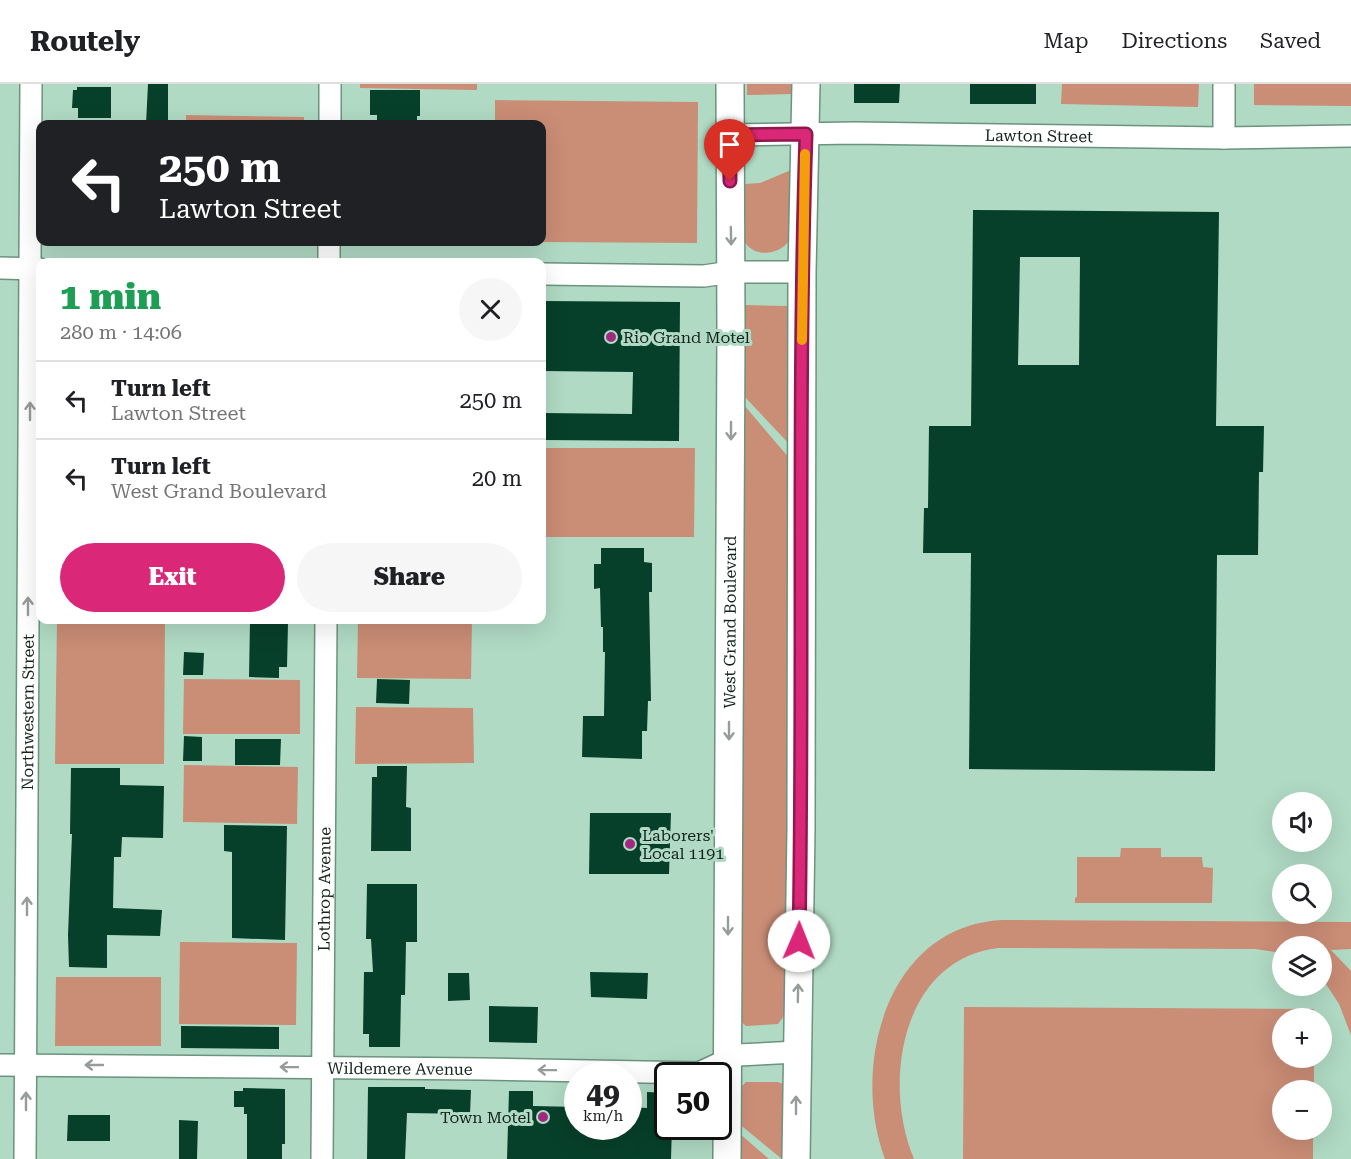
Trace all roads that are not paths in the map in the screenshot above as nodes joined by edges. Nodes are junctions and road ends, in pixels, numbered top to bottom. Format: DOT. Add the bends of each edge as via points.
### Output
graph roads {
  1 [pos="31,84"];
  2 [pos="330,84"];
  3 [pos="730,84"];
  4 [pos="806,84"];
  5 [pos="1224,84"];
  6 [pos="330,120"];
  7 [pos="806,134"];
  8 [pos="729,135"];
  9 [pos="1351,136"];
  10 [pos="1224,138"];
  11 [pos="0,268"];
  12 [pos="35,269"];
  13 [pos="731,272"];
  14 [pos="802,272"];
  15 [pos="546,274"];
  16 [pos="326,624"];
  17 [pos="796,1052"];
  18 [pos="728,1059"];
  19 [pos="0,1065"];
  20 [pos="26,1065"];
  21 [pos="322,1068"];
  22 [pos="25,1159"];
  23 [pos="322,1159"];
  24 [pos="727,1159"];
  25 [pos="796,1159"];
  1 -- 12 [label="street, Northwestern Street"];
  2 -- 6 [label="street"];
  3 -- 8 [label="main road, West Grand Boulevard"];
  4 -- 7 [label="main road"];
  5 -- 10 [label="street"];
  7 -- 8 [label="street, Lawton Street"];
  7 -- 10 [label="street, Lawton Street"];
  7 -- 14 [label="main road"];
  8 -- 13 [label="main road, West Grand Boulevard, one-way"];
  9 -- 10 [label="street, Lawton Street"];
  11 -- 12 [label="street"];
  20 -- 12 [label="street, Northwestern Street, one-way"];
  13 -- 14 [label="street"];
  13 -- 15 [label="street" via="704,276"];
  13 -- 18 [label="main road, West Grand Boulevard, one-way"];
  17 -- 14 [label="main road, one-way" via="801,830"];
  16 -- 21 [label="street, Lothrop Avenue"];
  17 -- 18 [label="street, Wildemere Avenue"];
  25 -- 17 [label="main road, one-way"];
  18 -- 21 [label="street, Wildemere Avenue, one-way" via="699,1073"];
  18 -- 24 [label="main road, West Grand Boulevard"];
  19 -- 20 [label="street, Wildemere Avenue"];
  21 -- 20 [label="street, Wildemere Avenue, one-way"];
  22 -- 20 [label="street, Northwestern Street, one-way"];
  21 -- 23 [label="street, Lothrop Avenue"];
}
